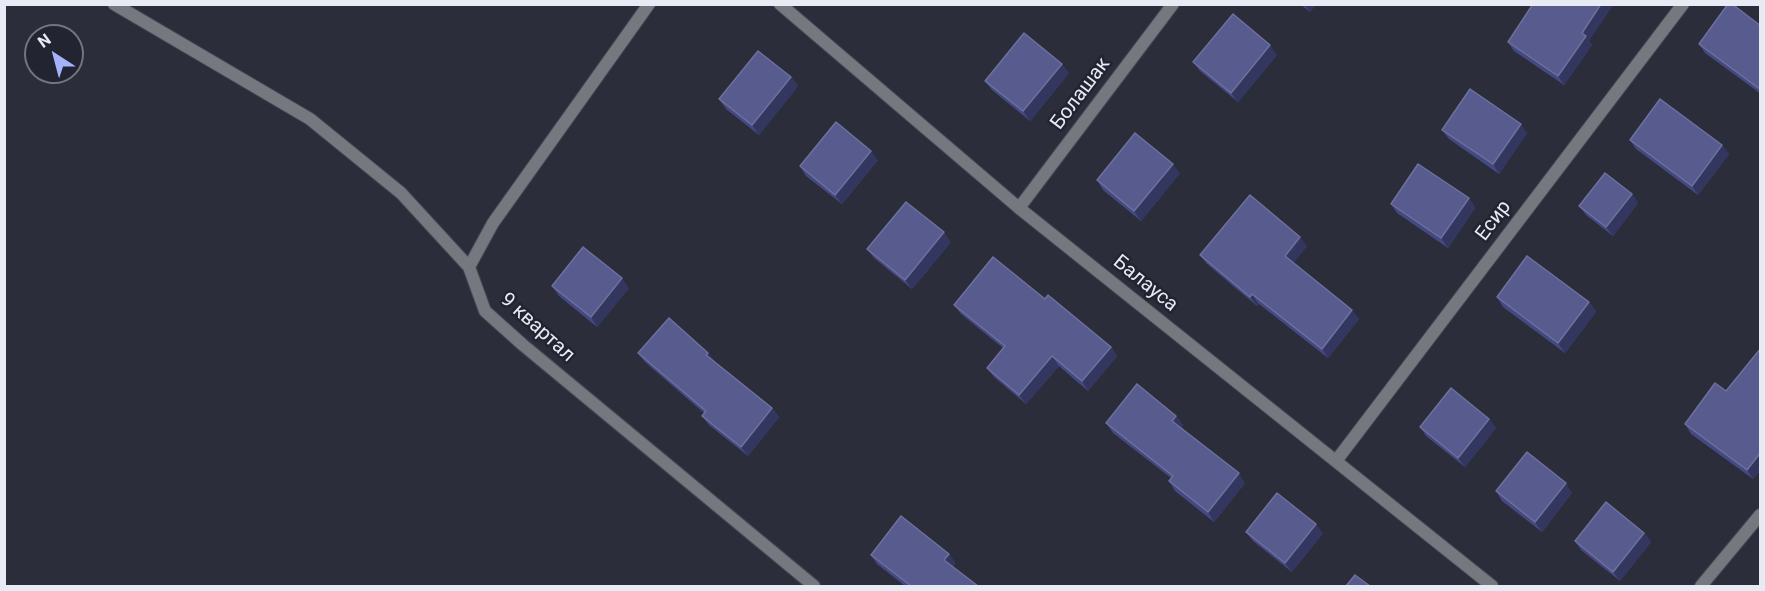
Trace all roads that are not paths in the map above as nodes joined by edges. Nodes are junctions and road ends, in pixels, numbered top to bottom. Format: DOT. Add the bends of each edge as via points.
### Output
graph roads {
  1 [pos="114,4"];
  2 [pos="649,4"];
  3 [pos="780,4"];
  4 [pos="1173,4"];
  5 [pos="1683,4"];
  6 [pos="1019,208"];
  7 [pos="469,267"];
  8 [pos="1336,461"];
  9 [pos="1761,515"];
  10 [pos="814,586"];
  11 [pos="1492,586"];
  12 [pos="1701,586"];
  1 -- 7 [label="street" via="310,119 401,193"];
  2 -- 7 [label="street" via="493,223"];
  3 -- 6 [label="street, Балауса"];
  4 -- 6 [label="street, Болашак"];
  5 -- 8 [label="street, Есир"];
  6 -- 8 [label="street, Балауса"];
  7 -- 10 [label="street, 9 квартал" via="485,310"];
  8 -- 11 [label="street, Балауса"];
  9 -- 12 [label="street"];
}
